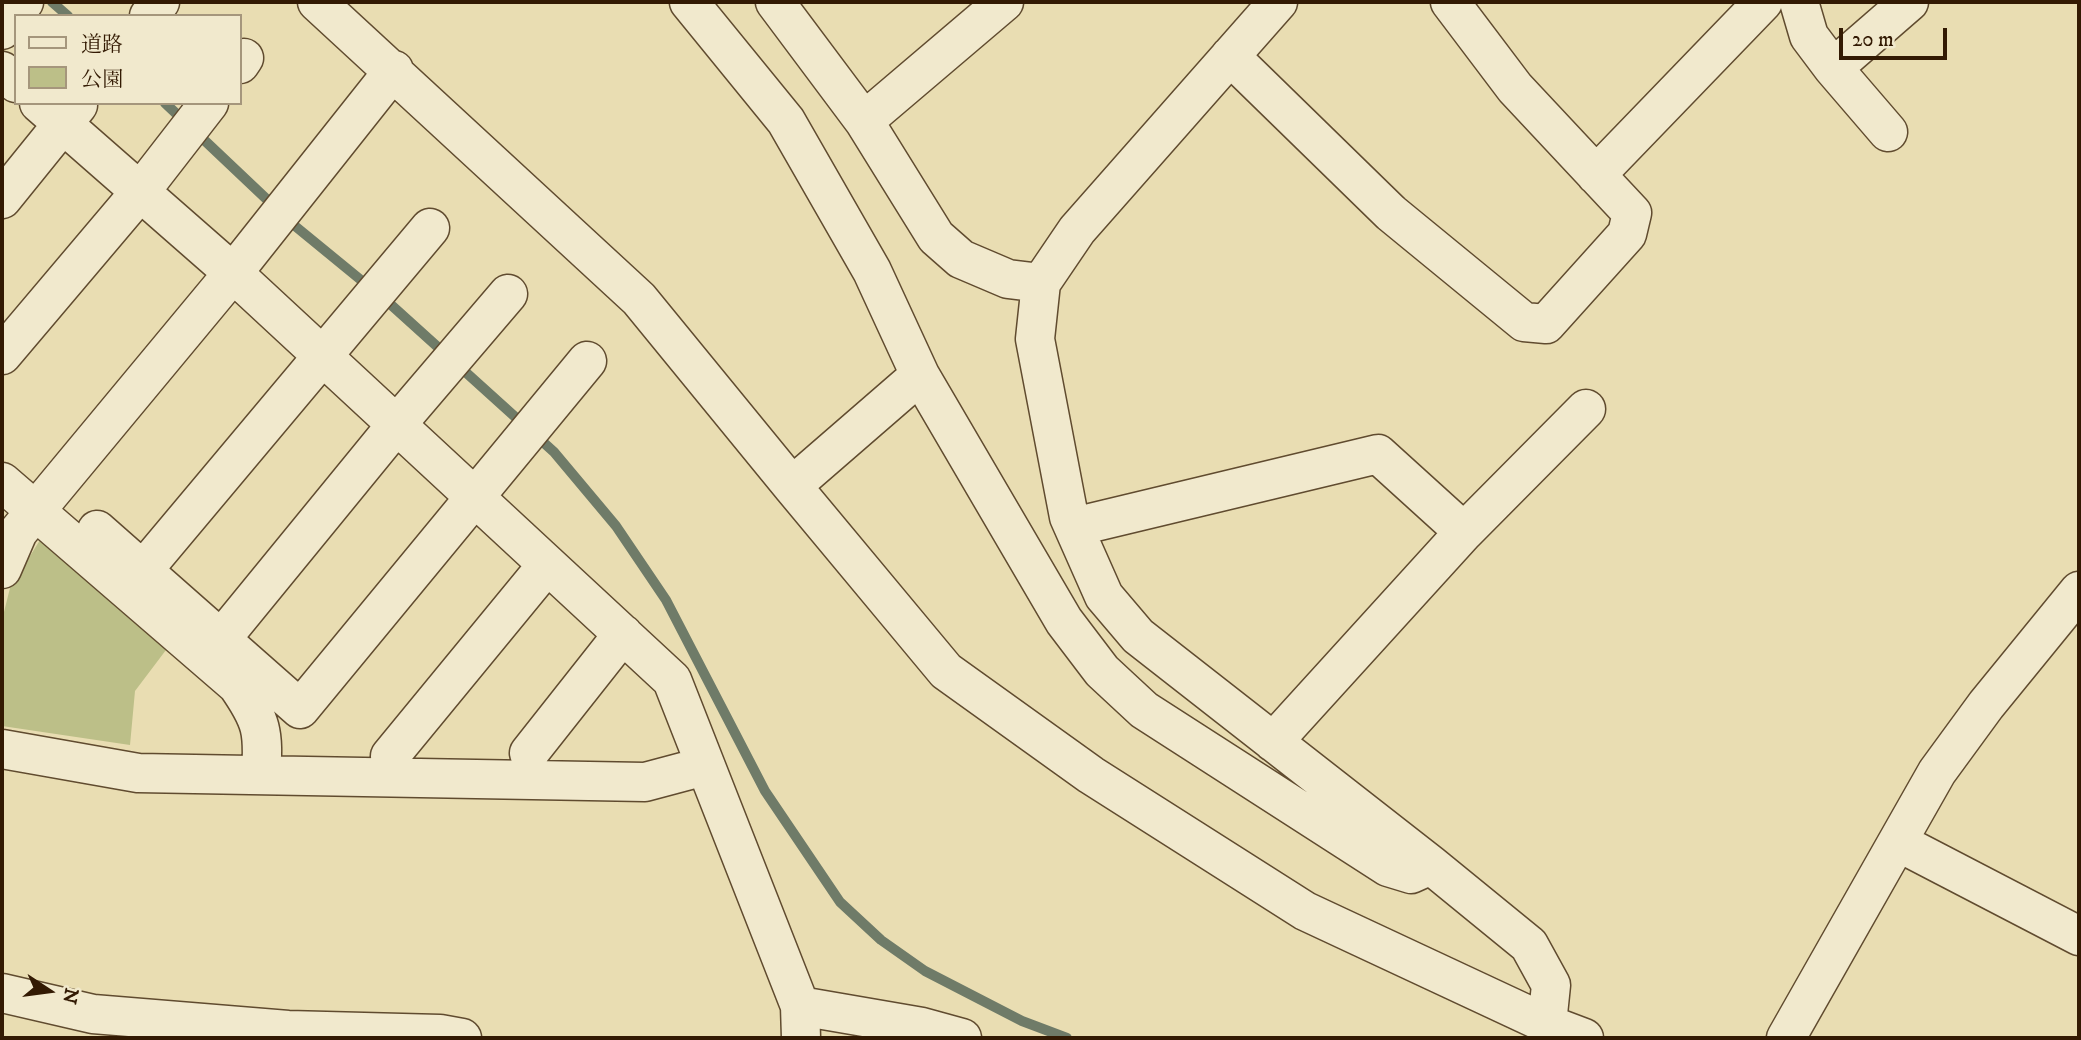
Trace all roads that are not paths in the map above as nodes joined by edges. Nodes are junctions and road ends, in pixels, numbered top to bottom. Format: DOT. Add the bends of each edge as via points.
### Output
graph roads {
  1 [pos="317,2"];
  2 [pos="689,2"];
  3 [pos="775,2"];
  4 [pos="1004,2"];
  5 [pos="1278,2"];
  6 [pos="1450,2"];
  7 [pos="1763,2"];
  8 [pos="1799,2"];
  9 [pos="1909,2"];
  10 [pos="14,15"];
  11 [pos="2,30"];
  12 [pos="1230,56"];
  13 [pos="1833,68"];
  14 [pos="394,70"];
  15 [pos="207,105"];
  16 [pos="60,110"];
  17 [pos="864,121"];
  18 [pos="1888,132"];
  19 [pos="1596,175"];
  20 [pos="140,192"];
  21 [pos="2,199"];
  22 [pos="430,228"];
  23 [pos="233,273"];
  24 [pos="1041,283"];
  25 [pos="508,294"];
  26 [pos="2,355"];
  27 [pos="322,355"];
  28 [pos="587,361"];
  29 [pos="920,375"];
  30 [pos="1586,409"];
  31 [pos="397,424"];
  32 [pos="2,482"];
  33 [pos="792,486"];
  34 [pos="475,497"];
  35 [pos="35,512"];
  36 [pos="1074,527"];
  37 [pos="97,530"];
  38 [pos="1464,532"];
  39 [pos="547,565"];
  40 [pos="2,569"];
  41 [pos="144,569"];
  42 [pos="2079,591"];
  43 [pos="623,634"];
  44 [pos="222,638"];
  45 [pos="1273,742"];
  46 [pos="2,749"];
  47 [pos="530,752"];
  48 [pos="390,756"];
  49 [pos="705,766"];
  50 [pos="261,775"];
  51 [pos="1898,842"];
  52 [pos="1431,865"];
  53 [pos="2079,936"];
  54 [pos="2,993"];
  55 [pos="801,1022"];
  56 [pos="1547,1024"];
  57 [pos="462,1038"];
  58 [pos="962,1038"];
  59 [pos="1584,1038"];
  60 [pos="1786,1038"];
  1 -- 14 [label="street"];
  2 -- 29 [label="street" via="786,121 872,271"];
  3 -- 17 [label="street"];
  4 -- 17 [label="street"];
  5 -- 12 [label="street"];
  6 -- 19 [label="street" via="1515,89"];
  7 -- 19 [label="street"];
  8 -- 13 [label="street" via="1809,36"];
  9 -- 13 [label="street"];
  10 -- 11 [label="street"];
  12 -- 19 [label="street" via="1391,212 1524,322 1546,324 1627,234 1632,213"];
  12 -- 24 [label="street" via="1077,230"];
  13 -- 18 [label="street"];
  14 -- 23 [label="street"];
  14 -- 33 [label="street" via="639,299"];
  15 -- 20 [label="street"];
  16 -- 20 [label="street"];
  16 -- 21 [label="street"];
  17 -- 24 [label="street" via="936,237 961,259 1008,279"];
  20 -- 23 [label="street"];
  20 -- 26 [label="street"];
  22 -- 27 [label="street"];
  23 -- 27 [label="street"];
  23 -- 35 [label="street"];
  24 -- 36 [label="street" via="1035,339"];
  25 -- 31 [label="street"];
  27 -- 31 [label="street"];
  27 -- 41 [label="street"];
  28 -- 34 [label="street"];
  29 -- 33 [label="street"];
  29 -- 52 [label="street" via="1064,621 1102,671 1143,710 1388,867 1411,874"];
  30 -- 38 [label="street"];
  31 -- 34 [label="street"];
  31 -- 44 [label="street"];
  32 -- 35 [label="street"];
  33 -- 56 [label="street" via="946,671 1091,775 1305,911"];
  34 -- 39 [label="street"];
  34 -- 44 [label="street" via="300,709"];
  35 -- 40 [label="street" via="18,531"];
  35 -- 50 [label="street" via="237,685 256,712 263,744"];
  36 -- 38 [label="street" via="1378,454"];
  36 -- 45 [label="street" via="1104,596 1138,636"];
  37 -- 41 [label="street"];
  38 -- 45 [label="street"];
  39 -- 43 [label="street"];
  39 -- 48 [label="street"];
  41 -- 44 [label="street"];
  42 -- 51 [label="street" via="1937,772"];
  43 -- 47 [label="street"];
  43 -- 49 [label="street" via="672,680"];
  45 -- 52 [label="street"];
  46 -- 50 [label="street" via="138,774"];
  49 -- 50 [label="street" via="645,782"];
  49 -- 55 [label="street"];
  51 -- 53 [label="street"];
  51 -- 60 [label="street"];
  52 -- 56 [label="street" via="1529,946 1551,985"];
  54 -- 57 [label="street" via="93,1014"];
  55 -- 58 [label="street" via="922,1027"];
  56 -- 59 [label="street"];
}
